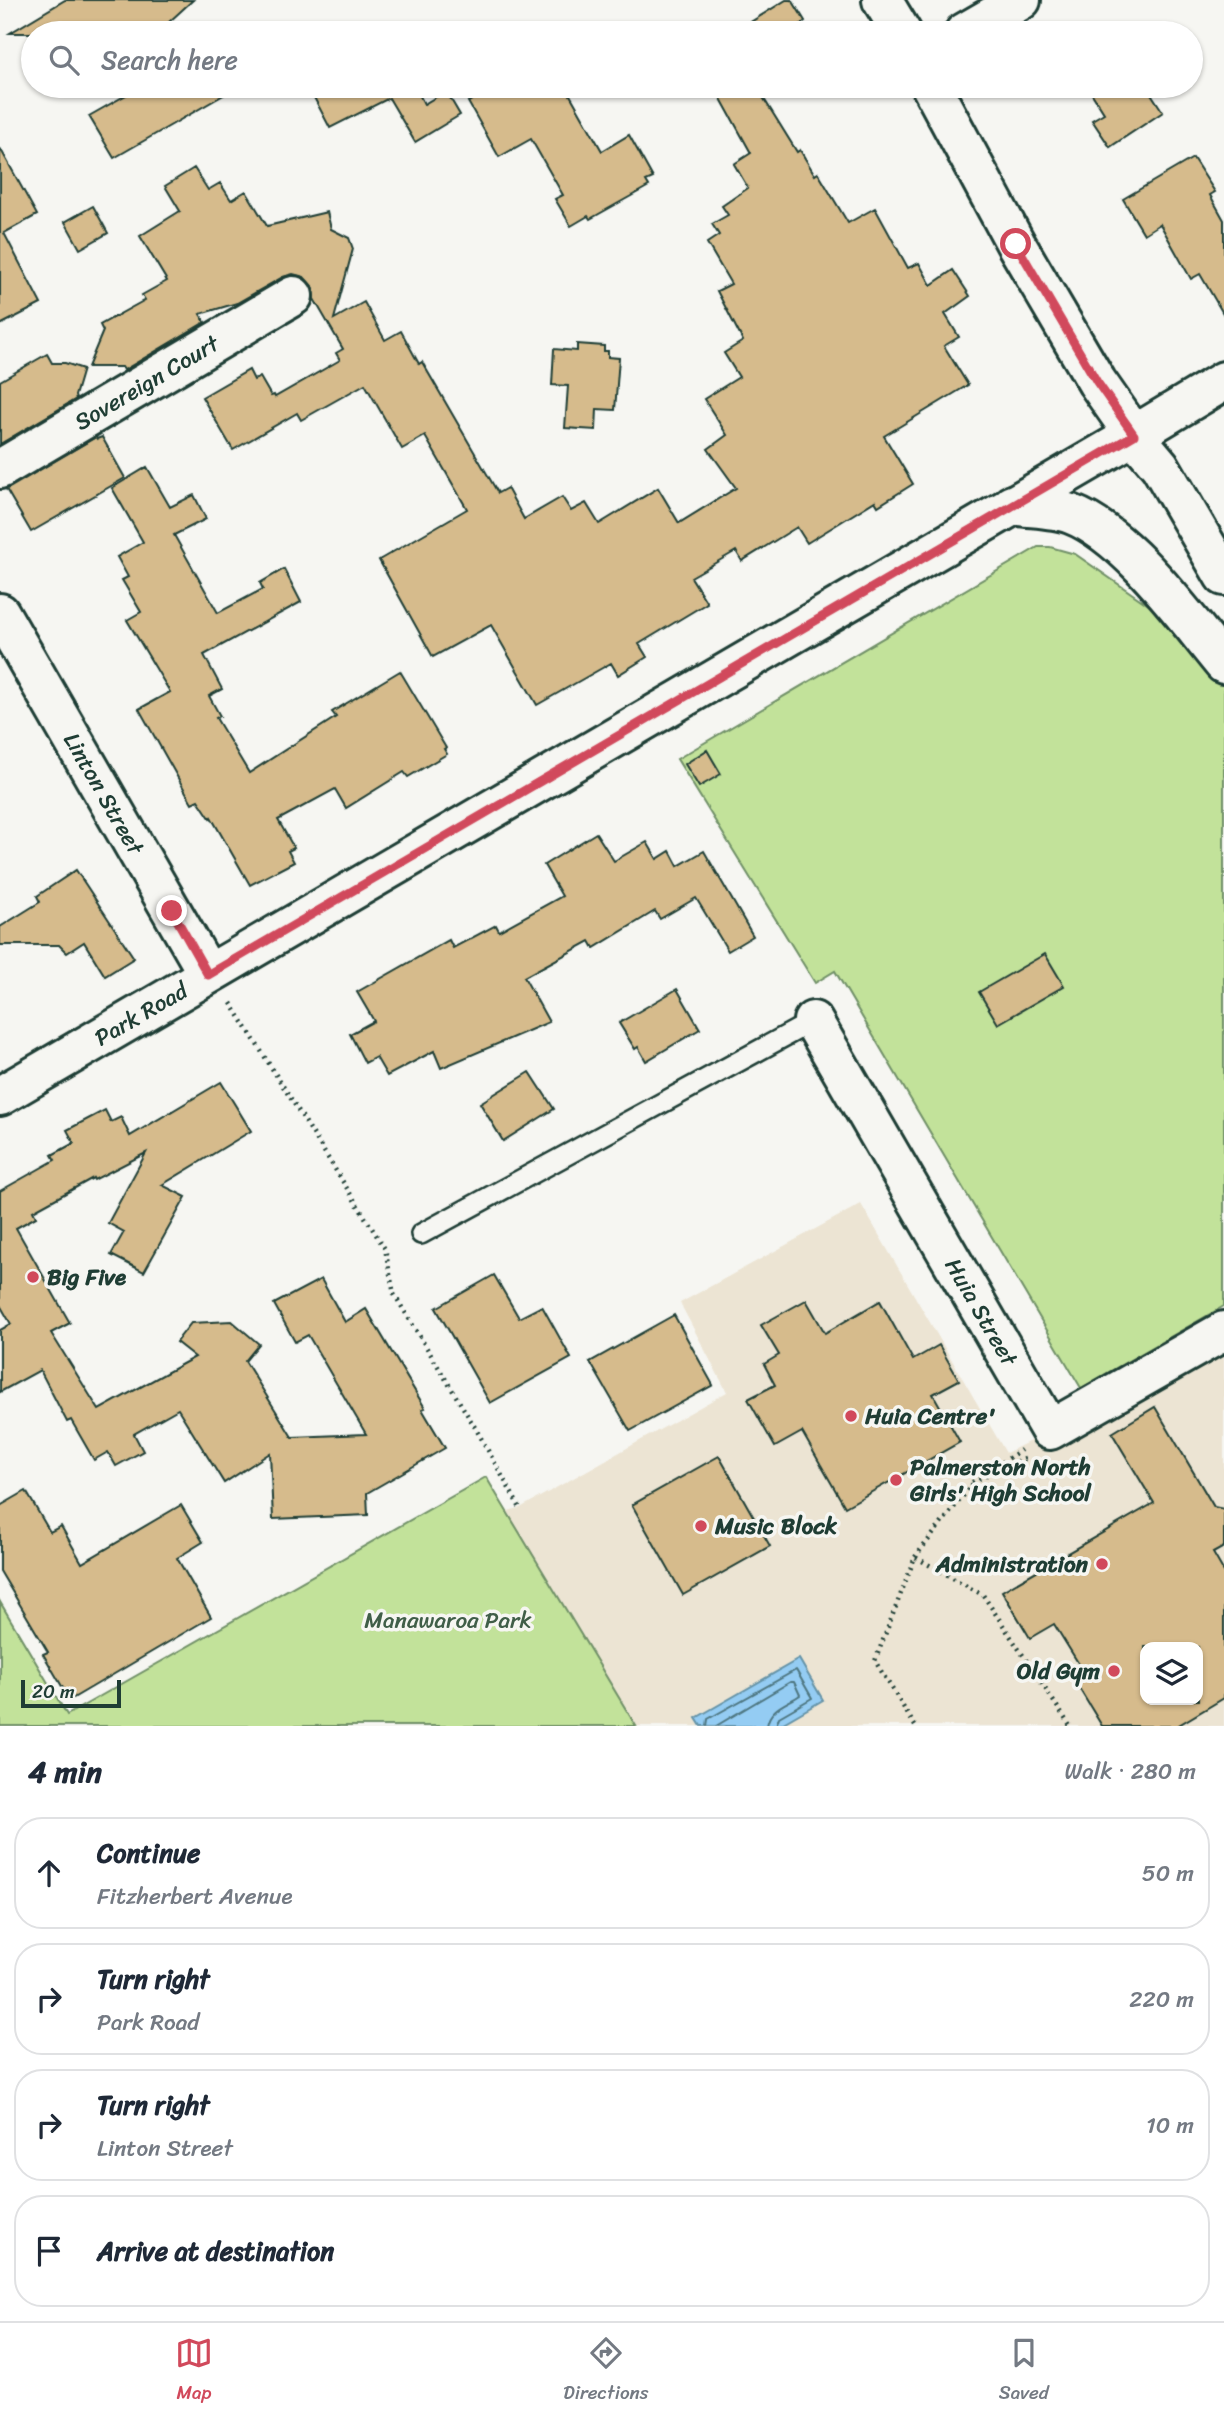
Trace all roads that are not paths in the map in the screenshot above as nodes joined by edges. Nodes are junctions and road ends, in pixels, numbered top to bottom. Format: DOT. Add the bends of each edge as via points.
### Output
graph roads {
  1 [pos="883,0"];
  2 [pos="1021,0"];
  3 [pos="895,21"];
  4 [pos="985,21"];
  5 [pos="937,98"];
  6 [pos="293,296"];
  7 [pos="1224,381"];
  8 [pos="1134,435"];
  9 [pos="0,469"];
  10 [pos="1012,505"];
  11 [pos="1224,576"];
  12 [pos="0,613"];
  13 [pos="1224,664"];
  14 [pos="208,975"];
  15 [pos="813,1021"];
  16 [pos="0,1096"];
  17 [pos="421,1234"];
  18 [pos="1224,1331"];
  1 -- 3 [label="main road"];
  2 -- 4 [label="main road"];
  5 -- 8 [label="main road" via="1016,244 1097,382"];
  6 -- 9 [label="main road, Sovereign Court"];
  7 -- 8 [label="main road, Park Road"];
  8 -- 10 [label="main road, Park Road"];
  8 -- 11 [label="main road" via="1160,466"];
  10 -- 13 [label="main road" via="1070,514 1094,527 1153,578"];
  10 -- 14 [label="main road, Park Road"];
  12 -- 14 [label="main road, Linton Street"];
  14 -- 16 [label="main road, Park Road"];
  15 -- 17 [label="lane"];
  15 -- 18 [label="main road, Huia Street" via="1041,1443"];
}
